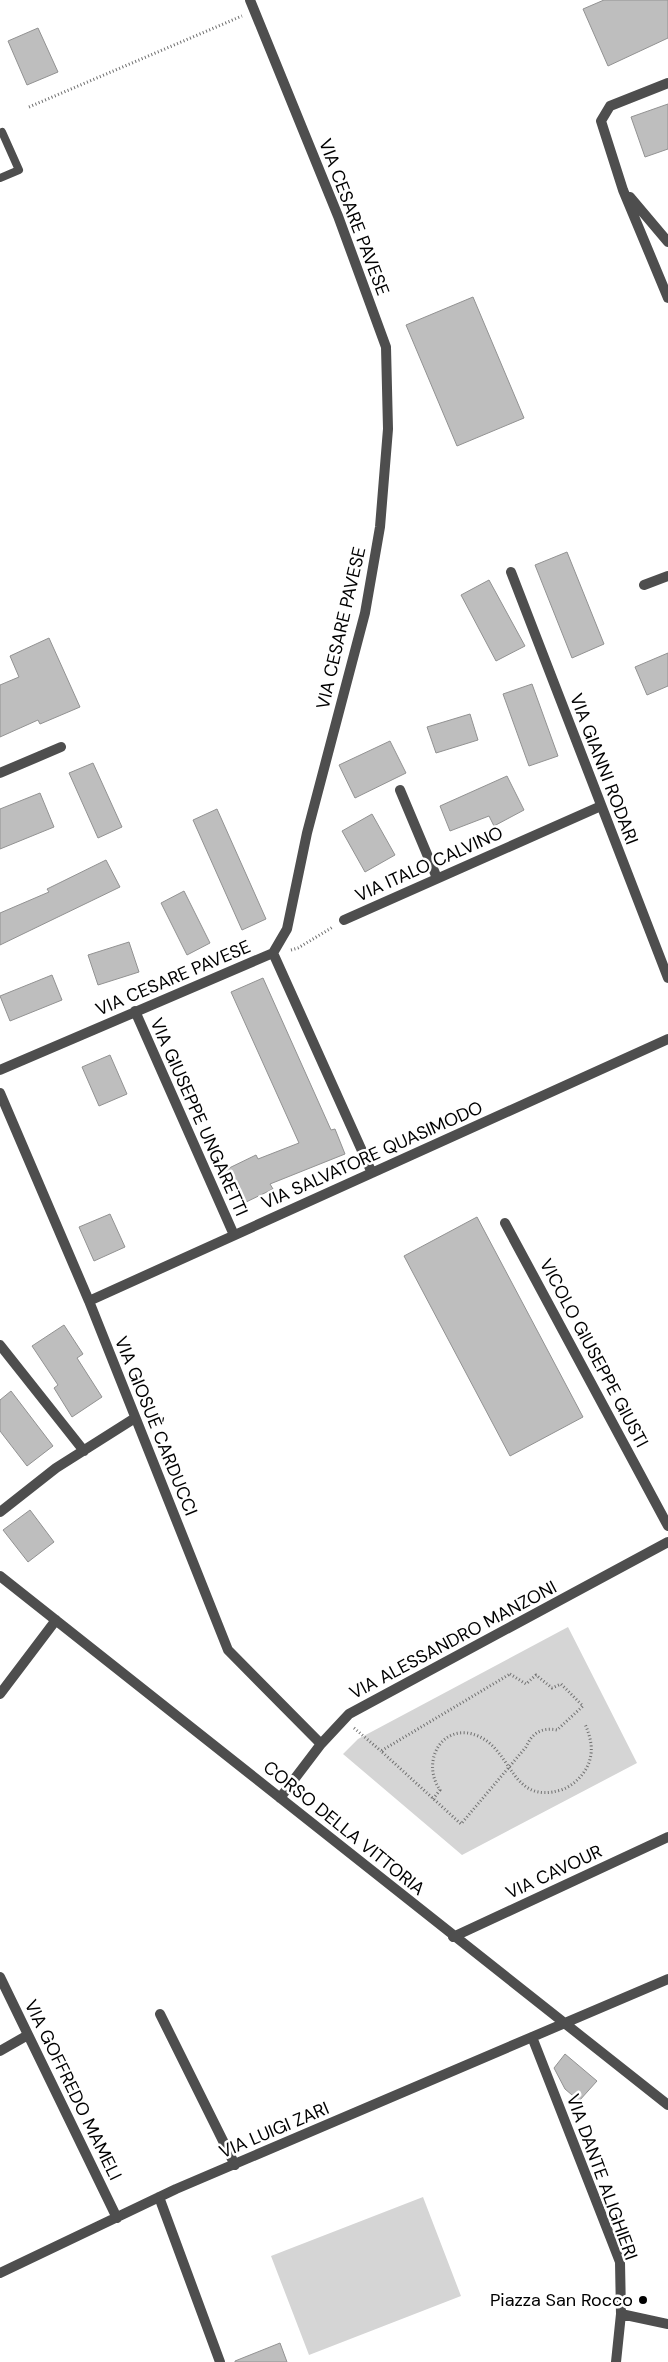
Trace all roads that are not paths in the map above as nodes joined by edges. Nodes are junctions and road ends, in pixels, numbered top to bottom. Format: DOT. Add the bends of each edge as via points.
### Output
graph roads {
  1 [pos="250,0"];
  2 [pos="668,83"];
  3 [pos="0,133"];
  4 [pos="0,178"];
  5 [pos="623,190"];
  6 [pos="668,242"];
  7 [pos="668,298"];
  8 [pos="511,572"];
  9 [pos="668,576"];
  10 [pos="644,585"];
  11 [pos="61,747"];
  12 [pos="0,773"];
  13 [pos="400,790"];
  14 [pos="601,806"];
  15 [pos="437,878"];
  16 [pos="344,920"];
  17 [pos="273,953"];
  18 [pos="668,978"];
  19 [pos="135,1011"];
  20 [pos="668,1040"];
  21 [pos="0,1070"];
  22 [pos="0,1093"];
  23 [pos="372,1173"];
  24 [pos="505,1223"];
  25 [pos="234,1235"];
  26 [pos="89,1300"];
  27 [pos="0,1345"];
  28 [pos="136,1418"];
  29 [pos="84,1451"];
  30 [pos="0,1512"];
  31 [pos="668,1526"];
  32 [pos="668,1542"];
  33 [pos="0,1576"];
  34 [pos="56,1620"];
  35 [pos="0,1694"];
  36 [pos="321,1744"];
  37 [pos="280,1798"];
  38 [pos="668,1837"];
  39 [pos="453,1937"];
  40 [pos="0,1977"];
  41 [pos="668,1979"];
  42 [pos="160,2014"];
  43 [pos="564,2023"];
  44 [pos="28,2035"];
  45 [pos="532,2037"];
  46 [pos="0,2051"];
  47 [pos="668,2106"];
  48 [pos="235,2165"];
  49 [pos="159,2197"];
  50 [pos="117,2218"];
  51 [pos="0,2273"];
  52 [pos="621,2314"];
  53 [pos="668,2324"];
  54 [pos="220,2362"];
  55 [pos="616,2362"];
  1 -- 17 [label="street, VIA CESARE PAVESE" via="338,216 386,347 388,420 380,527 365,613 307,834 287,929"];
  2 -- 5 [label="street" via="610,106 601,121"];
  3 -- 4 [label="lane" via="19,170"];
  5 -- 6 [label="street"];
  5 -- 7 [label="street"];
  8 -- 14 [label="street, VIA GIANNI RODARI"];
  9 -- 10 [label="street"];
  11 -- 12 [label="street"];
  13 -- 15 [label="street"];
  14 -- 15 [label="street, VIA ITALO CALVINO"];
  14 -- 18 [label="street, VIA GIANNI RODARI"];
  15 -- 16 [label="street, VIA ITALO CALVINO"];
  17 -- 19 [label="street, VIA CESARE PAVESE"];
  17 -- 23 [label="street"];
  19 -- 21 [label="street, VIA CESARE PAVESE"];
  19 -- 25 [label="street, VIA GIUSEPPE UNGARETTI"];
  20 -- 23 [label="street, VIA SALVATORE QUASIMODO"];
  22 -- 26 [label="street, VIA GIOSUÈ CARDUCCI"];
  23 -- 25 [label="street, VIA SALVATORE QUASIMODO"];
  24 -- 31 [label="street, VICOLO GIUSEPPE GIUSTI"];
  25 -- 26 [label="street, VIA SALVATORE QUASIMODO"];
  26 -- 28 [label="street, VIA GIOSUÈ CARDUCCI"];
  27 -- 29 [label="street"];
  28 -- 29 [label="street"];
  28 -- 36 [label="street, VIA GIOSUÈ CARDUCCI" via="228,1650"];
  29 -- 30 [label="street" via="56,1468"];
  32 -- 36 [label="street, VIA ALESSANDRO MANZONI" via="349,1714"];
  33 -- 34 [label="street, CORSO DELLA VITTORIA"];
  34 -- 35 [label="street"];
  34 -- 37 [label="street, CORSO DELLA VITTORIA"];
  36 -- 37 [label="street, VIA ALESSANDRO MANZONI"];
  37 -- 39 [label="street, CORSO DELLA VITTORIA"];
  38 -- 39 [label="street, VIA CAVOUR"];
  39 -- 43 [label="street, CORSO DELLA VITTORIA"];
  40 -- 44 [label="street, VIA GOFFREDO MAMELI"];
  41 -- 43 [label="street, VIA LUIGI ZARI"];
  42 -- 48 [label="street"];
  43 -- 45 [label="street, VIA LUIGI ZARI"];
  43 -- 47 [label="street, CORSO DELLA VITTORIA"];
  44 -- 46 [label="street"];
  44 -- 50 [label="street, VIA GOFFREDO MAMELI"];
  45 -- 48 [label="street, VIA LUIGI ZARI"];
  45 -- 52 [label="street, VIA DANTE ALIGHIERI" via="620,2262"];
  48 -- 49 [label="street, VIA LUIGI ZARI"];
  49 -- 50 [label="street, VIA LUIGI ZARI"];
  49 -- 54 [label="street"];
  50 -- 51 [label="street, VIA LUIGI ZARI"];
  52 -- 53 [label="street"];
  52 -- 55 [label="street, VIA DANTE ALIGHIERI"];
}
